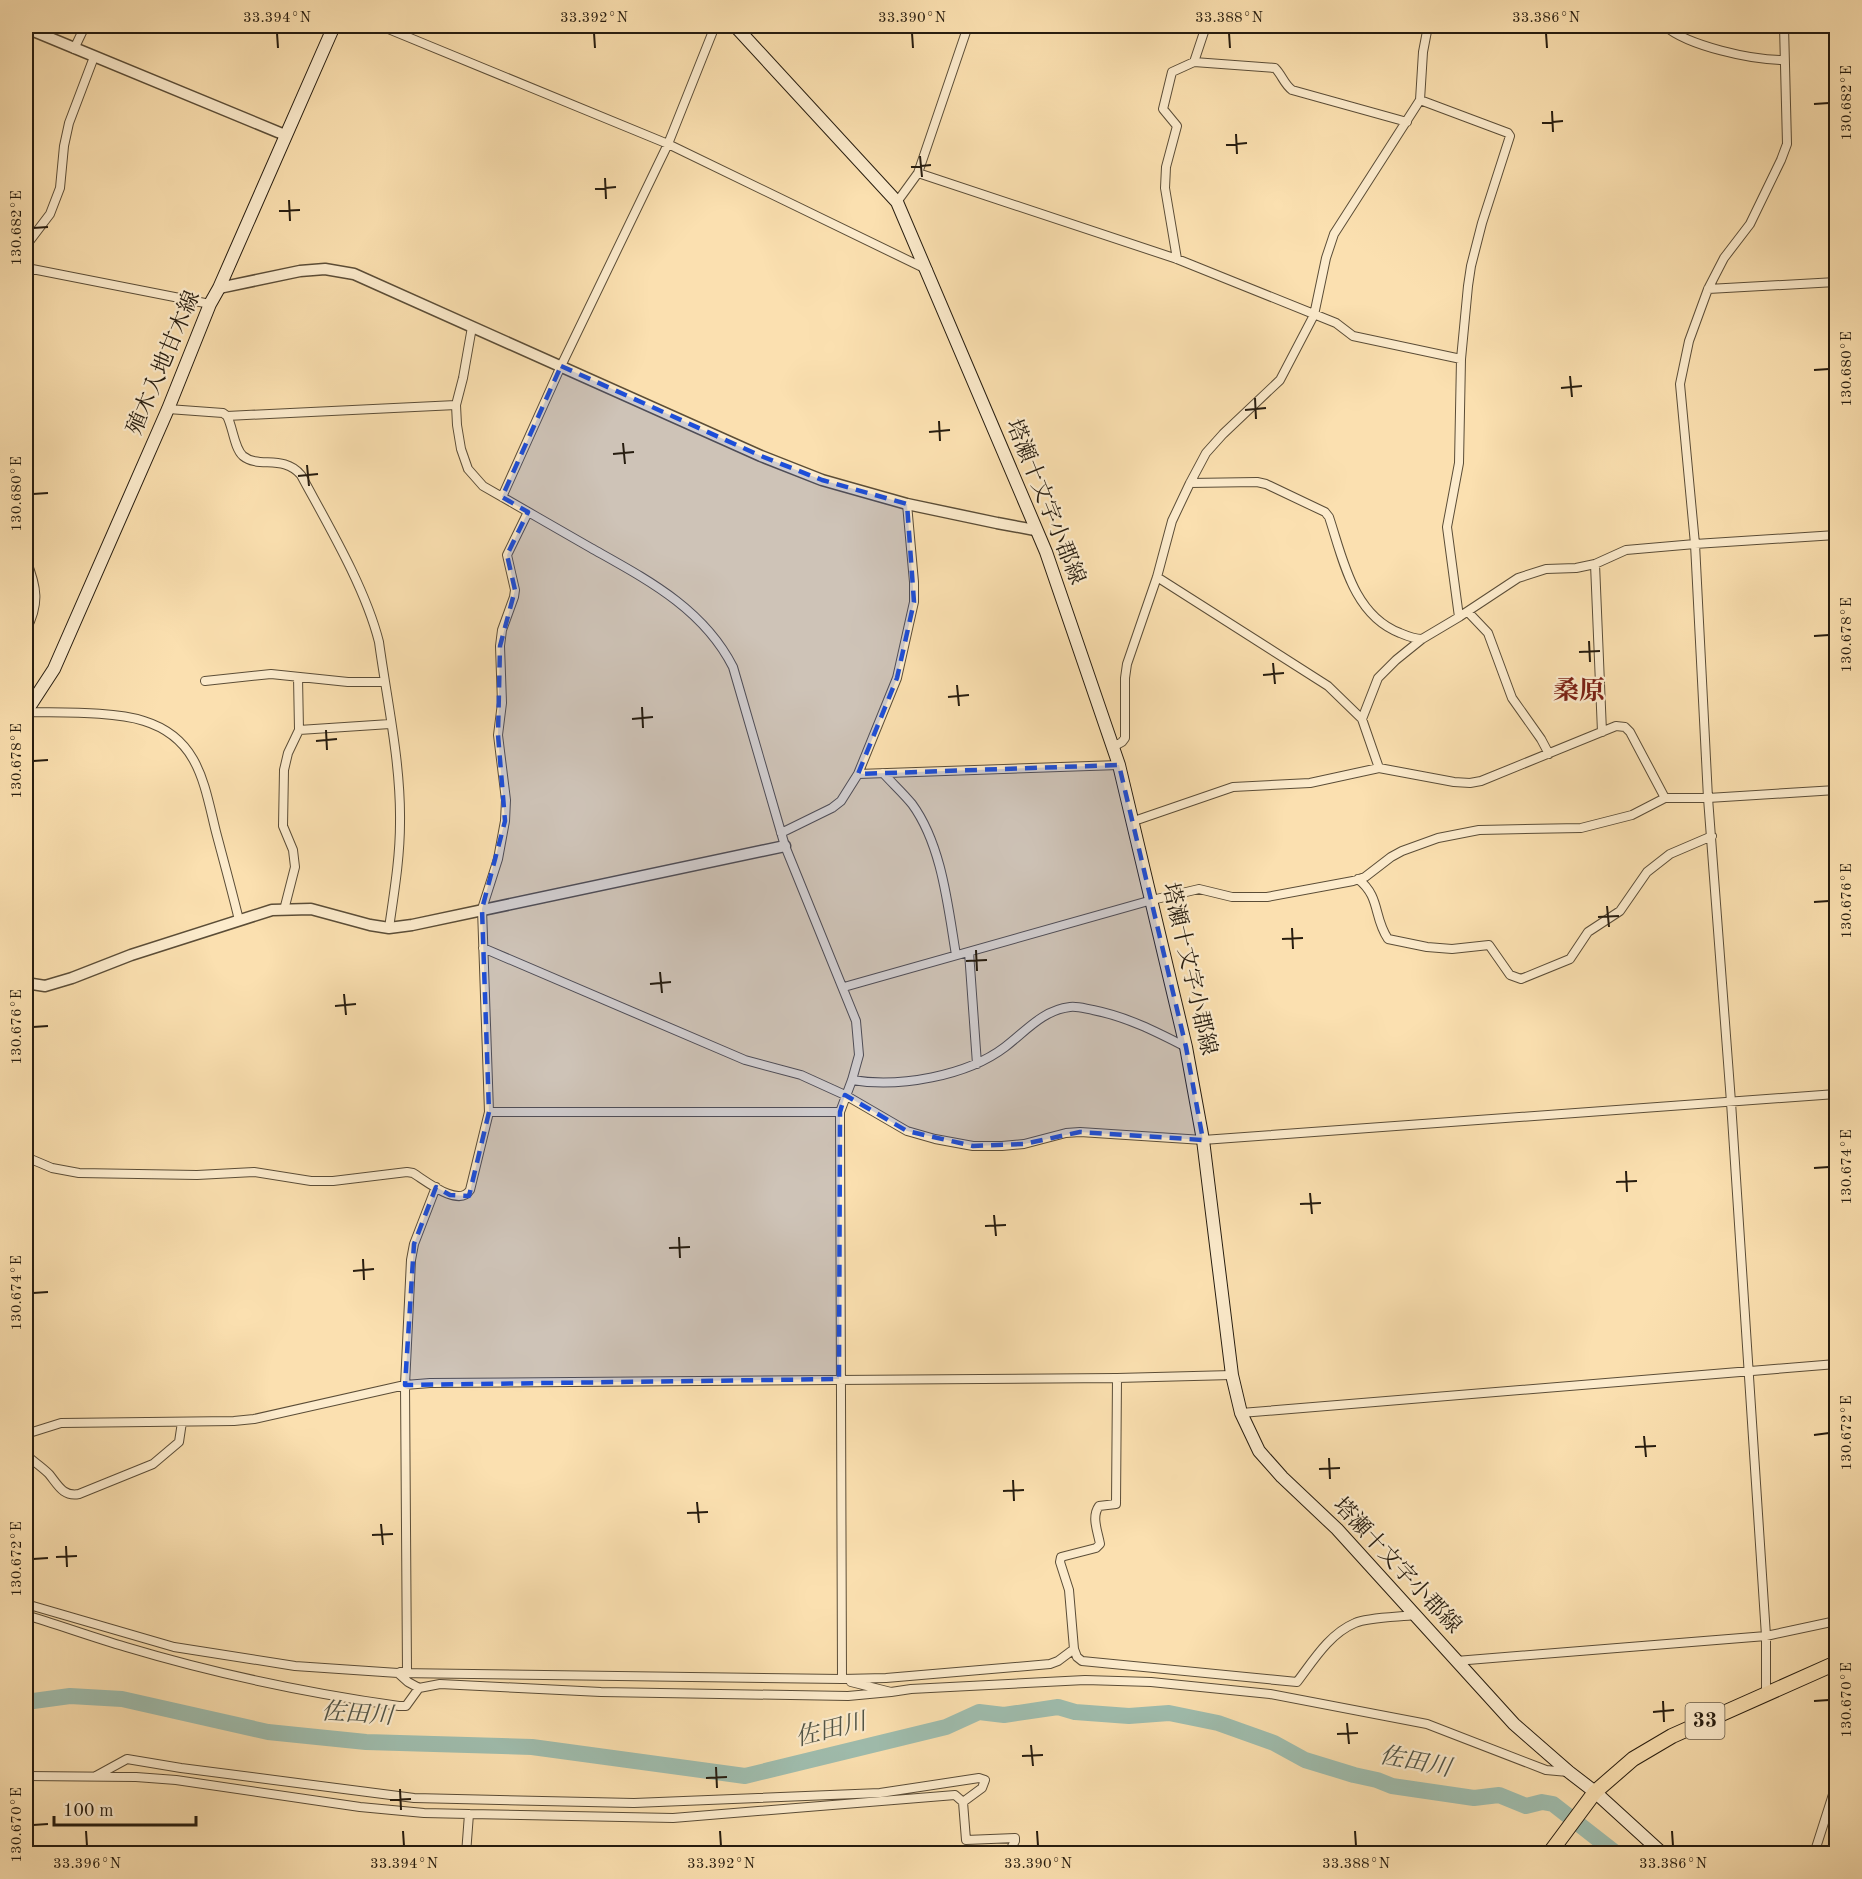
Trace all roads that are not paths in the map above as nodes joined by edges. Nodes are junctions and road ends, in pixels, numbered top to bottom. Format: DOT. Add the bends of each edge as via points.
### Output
graph roads {
  1 [pos="85,26"];
  2 [pos="334,26"];
  3 [pos="381,26"];
  4 [pos="715,26"];
  5 [pos="735,26"];
  6 [pos="968,26"];
  7 [pos="1206,26"];
  8 [pos="1428,26"];
  9 [pos="1665,26"];
  10 [pos="1784,26"];
  11 [pos="1796,26"];
  12 [pos="26,28"];
  13 [pos="74,49"];
  14 [pos="94,57"];
  15 [pos="1783,60"];
  16 [pos="1194,62"];
  17 [pos="1420,100"];
  18 [pos="1407,122"];
  19 [pos="285,135"];
  20 [pos="668,144"];
  21 [pos="918,173"];
  22 [pos="897,202"];
  23 [pos="27,241"];
  24 [pos="1177,259"];
  25 [pos="27,268"];
  26 [pos="928,271"];
  27 [pos="1836,282"];
  28 [pos="219,288"];
  29 [pos="1708,289"];
  30 [pos="210,304"];
  31 [pos="1314,315"];
  32 [pos="472,327"];
  33 [pos="26,348"];
  34 [pos="1461,359"];
  35 [pos="561,366"];
  36 [pos="456,405"];
  37 [pos="168,409"];
  38 [pos="227,416"];
  39 [pos="26,432"];
  40 [pos="26,476"];
  41 [pos="1190,483"];
  42 [pos="502,498"];
  43 [pos="907,504"];
  44 [pos="528,512"];
  45 [pos="1035,530"];
  46 [pos="1836,535"];
  47 [pos="1695,544"];
  48 [pos="26,560"];
  49 [pos="1595,564"];
  50 [pos="1157,577"];
  51 [pos="1468,612"];
  52 [pos="1459,617"];
  53 [pos="26,630"];
  54 [pos="1422,639"];
  55 [pos="298,677"];
  56 [pos="205,681"];
  57 [pos="384,682"];
  58 [pos="26,690"];
  59 [pos="28,709"];
  60 [pos="1362,719"];
  61 [pos="390,724"];
  62 [pos="299,730"];
  63 [pos="1602,732"];
  64 [pos="1113,747"];
  65 [pos="1549,754"];
  66 [pos="1119,765"];
  67 [pos="1379,768"];
  68 [pos="883,773"];
  69 [pos="858,774"];
  70 [pos="1836,790"];
  71 [pos="1665,798"];
  72 [pos="1708,798"];
  73 [pos="1134,821"];
  74 [pos="781,833"];
  75 [pos="1712,836"];
  76 [pos="784,846"];
  77 [pos="1358,879"];
  78 [pos="1152,900"];
  79 [pos="482,909"];
  80 [pos="284,910"];
  81 [pos="239,920"];
  82 [pos="389,928"];
  83 [pos="483,948"];
  84 [pos="969,952"];
  85 [pos="956,955"];
  86 [pos="26,983"];
  87 [pos="844,987"];
  88 [pos="1186,1047"];
  89 [pos="977,1064"];
  90 [pos="852,1080"];
  91 [pos="1836,1094"];
  92 [pos="845,1095"];
  93 [pos="1731,1102"];
  94 [pos="840,1112"];
  95 [pos="489,1113"];
  96 [pos="1203,1140"];
  97 [pos="26,1157"];
  98 [pos="436,1187"];
  99 [pos="1836,1364"];
  100 [pos="1749,1370"];
  101 [pos="1232,1375"];
  102 [pos="1117,1378"];
  103 [pos="839,1379"];
  104 [pos="405,1385"];
  105 [pos="1241,1413"];
  106 [pos="182,1422"];
  107 [pos="26,1434"];
  108 [pos="26,1455"];
  109 [pos="26,1604"];
  110 [pos="26,1615"];
  111 [pos="1415,1615"];
  112 [pos="1836,1621"];
  113 [pos="1766,1636"];
  114 [pos="1074,1649"];
  115 [pos="1456,1660"];
  116 [pos="1836,1663"];
  117 [pos="398,1673"];
  118 [pos="842,1679"];
  119 [pos="419,1688"];
  120 [pos="891,1692"];
  121 [pos="1767,1694"];
  122 [pos="1569,1772"];
  123 [pos="26,1776"];
  124 [pos="95,1776"];
  125 [pos="1836,1785"];
  126 [pos="1591,1797"];
  127 [pos="963,1802"];
  128 [pos="469,1814"];
  129 [pos="466,1854"];
  130 [pos="1008,1854"];
  131 [pos="1549,1854"];
  132 [pos="1663,1854"];
  133 [pos="1814,1854"];
  1 -- 13 [label="street"];
  2 -- 19 [label="main road, 殖木入地甘木線"];
  3 -- 20 [label="street"];
  4 -- 20 [label="street"];
  5 -- 22 [label="main road, 塔瀬十文字小郡線"];
  6 -- 21 [label="street"];
  7 -- 16 [label="street"];
  8 -- 17 [label="street"];
  9 -- 15 [label="street" via="1695,42 1764,60"];
  10 -- 11 [label="street"];
  10 -- 15 [label="street"];
  12 -- 13 [label="street"];
  13 -- 14 [label="street"];
  14 -- 19 [label="street"];
  14 -- 23 [label="street" via="69,123 60,188 50,214"];
  15 -- 29 [label="street" via="1787,144 1750,224 1724,258"];
  16 -- 18 [label="street" via="1275,68 1292,90"];
  16 -- 24 [label="street" via="1172,72 1163,109 1176,126 1165,188"];
  17 -- 18 [label="street"];
  17 -- 34 [label="street" via="1510,136 1471,266"];
  18 -- 31 [label="street" via="1334,234"];
  19 -- 28 [label="main road, 殖木入地甘木線"];
  20 -- 26 [label="street"];
  20 -- 35 [label="street"];
  21 -- 22 [label="street"];
  21 -- 24 [label="street"];
  22 -- 26 [label="main road, 塔瀬十文字小郡線"];
  23 -- 25 [label="street"];
  24 -- 31 [label="street"];
  25 -- 30 [label="street"];
  25 -- 33 [label="street"];
  26 -- 45 [label="main road, 塔瀬十文字小郡線"];
  27 -- 29 [label="street"];
  28 -- 30 [label="main road, 殖木入地甘木線"];
  28 -- 32 [label="street" via="325,269 354,274"];
  29 -- 47 [label="street" via="1689,341 1680,384"];
  30 -- 37 [label="main road, 殖木入地甘木線"];
  31 -- 34 [label="street" via="1336,323 1353,336"];
  31 -- 41 [label="street" via="1280,380 1206,453"];
  32 -- 35 [label="street"];
  32 -- 36 [label="street"];
  33 -- 39 [label="street"];
  34 -- 52 [label="street" via="1460,464 1447,527"];
  35 -- 42 [label="street"];
  35 -- 43 [label="street" via="760,456 822,480"];
  36 -- 38 [label="street"];
  36 -- 42 [label="street" via="461,449 468,469 483,486"];
  37 -- 38 [label="street"];
  37 -- 59 [label="main road, 殖木入地甘木線" via="54,669"];
  38 -- 57 [label="street" via="244,458 286,464 301,475 374,622"];
  39 -- 40 [label="street"];
  41 -- 50 [label="street" via="1172,520"];
  41 -- 54 [label="street" via="1257,482 1325,512 1355,591 1366,608 1395,631"];
  42 -- 44 [label="street"];
  43 -- 45 [label="street"];
  43 -- 69 [label="street" via="914,602 897,678"];
  44 -- 74 [label="street" via="653,583 707,627 733,667"];
  44 -- 79 [label="street" via="507,555 515,590 500,646 502,703 498,735 506,821"];
  45 -- 64 [label="main road, 塔瀬十文字小郡線"];
  46 -- 47 [label="street"];
  47 -- 49 [label="street" via="1626,550"];
  47 -- 72 [label="street"];
  48 -- 53 [label="street" via="35,586 34,613"];
  49 -- 51 [label="street" via="1527,574"];
  49 -- 63 [label="street"];
  50 -- 60 [label="street" via="1328,686"];
  50 -- 64 [label="street" via="1127,664 1125,738"];
  51 -- 52 [label="street"];
  51 -- 65 [label="street" via="1488,633 1512,699"];
  52 -- 54 [label="street"];
  54 -- 60 [label="street" via="1378,678"];
  55 -- 56 [label="street" via="271,674"];
  55 -- 57 [label="street"];
  55 -- 62 [label="street"];
  57 -- 61 [label="street"];
  58 -- 59 [label="street"];
  59 -- 81 [label="street" via="145,721 187,748 207,791"];
  60 -- 67 [label="street"];
  61 -- 62 [label="street"];
  61 -- 82 [label="street" via="400,821"];
  62 -- 80 [label="street" via="284,770 283,826 295,860"];
  63 -- 65 [label="street"];
  63 -- 71 [label="street" via="1621,726 1630,732"];
  64 -- 66 [label="main road, 塔瀬十文字小郡線"];
  65 -- 67 [label="street" via="1470,783"];
  66 -- 68 [label="street"];
  66 -- 73 [label="main road, 塔瀬十文字小郡線"];
  67 -- 73 [label="street" via="1310,783 1233,787"];
  68 -- 69 [label="street"];
  68 -- 85 [label="street" via="912,805 930,838 945,888"];
  69 -- 74 [label="street" via="832,808"];
  70 -- 72 [label="street"];
  71 -- 72 [label="street"];
  71 -- 77 [label="street" via="1632,815 1581,828 1479,830 1438,838 1391,857"];
  72 -- 75 [label="street"];
  73 -- 78 [label="main road, 塔瀬十文字小郡線"];
  74 -- 76 [label="street"];
  75 -- 77 [label="street" via="1670,854 1647,872 1620,911 1588,932 1570,959 1521,979 1510,975 1489,945 1452,949 1388,939 1372,893"];
  75 -- 93 [label="street"];
  76 -- 79 [label="street"];
  76 -- 87 [label="street"];
  77 -- 78 [label="street" via="1267,897 1232,897 1199,889"];
  78 -- 84 [label="street"];
  78 -- 88 [label="main road, 塔瀬十文字小郡線"];
  79 -- 82 [label="street"];
  79 -- 83 [label="street"];
  80 -- 81 [label="street"];
  80 -- 82 [label="street" via="311,909"];
  81 -- 86 [label="street" via="45,986"];
  83 -- 92 [label="street" via="745,1060 801,1075"];
  83 -- 95 [label="street"];
  84 -- 85 [label="street"];
  84 -- 89 [label="street"];
  85 -- 87 [label="street"];
  87 -- 90 [label="street" via="860,1042"];
  88 -- 89 [label="street" via="1143,1025 1073,1006 1042,1016 1004,1048"];
  88 -- 96 [label="main road, 塔瀬十文字小郡線"];
  89 -- 90 [label="street" via="960,1071 891,1083"];
  90 -- 92 [label="street"];
  91 -- 93 [label="street"];
  92 -- 94 [label="street"];
  92 -- 96 [label="street" via="907,1131 973,1146 1024,1144 1080,1132"];
  93 -- 96 [label="street"];
  93 -- 100 [label="street"];
  94 -- 95 [label="street"];
  94 -- 103 [label="street"];
  95 -- 98 [label="street" via="470,1190 458,1197"];
  96 -- 101 [label="main road, 塔瀬十文字小郡線"];
  97 -- 98 [label="street" via="51,1168 80,1173 254,1172 333,1181 407,1172"];
  98 -- 104 [label="street" via="411,1260"];
  99 -- 100 [label="street"];
  100 -- 105 [label="street"];
  100 -- 113 [label="street"];
  101 -- 102 [label="street"];
  101 -- 105 [label="main road, 塔瀬十文字小郡線"];
  102 -- 103 [label="street"];
  102 -- 114 [label="street" via="1116,1504 1099,1506 1096,1511 1100,1544 1061,1557 1060,1562 1069,1590"];
  103 -- 104 [label="street"];
  103 -- 118 [label="street"];
  104 -- 106 [label="street" via="254,1419"];
  104 -- 117 [label="street" via="407,1670"];
  105 -- 111 [label="main road, 塔瀬十文字小郡線" via="1259,1451"];
  106 -- 107 [label="street" via="61,1423"];
  106 -- 108 [label="street" via="179,1442 153,1464 79,1494 63,1492"];
  109 -- 117 [label="street" via="174,1647 295,1666"];
  110 -- 119 [label="street" via="125,1647 287,1688 406,1706"];
  111 -- 114 [label="street" via="1356,1622 1316,1655 1297,1682 1082,1661"];
  111 -- 115 [label="main road, 塔瀬十文字小郡線"];
  112 -- 113 [label="street"];
  113 -- 115 [label="street"];
  113 -- 121 [label="street"];
  114 -- 118 [label="street" via="1050,1664"];
  115 -- 122 [label="main road, 塔瀬十文字小郡線" via="1514,1724"];
  116 -- 121 [label="main road, 33"];
  117 -- 118 [label="street"];
  117 -- 119 [label="street"];
  118 -- 120 [label="street"];
  119 -- 120 [label="street" via="440,1684 601,1692 848,1696"];
  120 -- 122 [label="street" via="1085,1680 1270,1694 1427,1724 1546,1770"];
  121 -- 126 [label="main road, 33" via="1672,1736 1633,1759"];
  122 -- 126 [label="main road, 塔瀬十文字小郡線"];
  123 -- 124 [label="street"];
  124 -- 127 [label="street" via="127,1759 414,1798 634,1803 880,1793 985,1780 982,1788"];
  124 -- 128 [label="street" via="177,1780 360,1807"];
  125 -- 133 [label="street"];
  126 -- 131 [label="main road, 33"];
  126 -- 132 [label="main road, 塔瀬十文字小郡線"];
  127 -- 128 [label="street" via="956,1795 673,1818"];
  127 -- 130 [label="street" via="966,1840 1015,1838"];
  128 -- 129 [label="street"];
}
